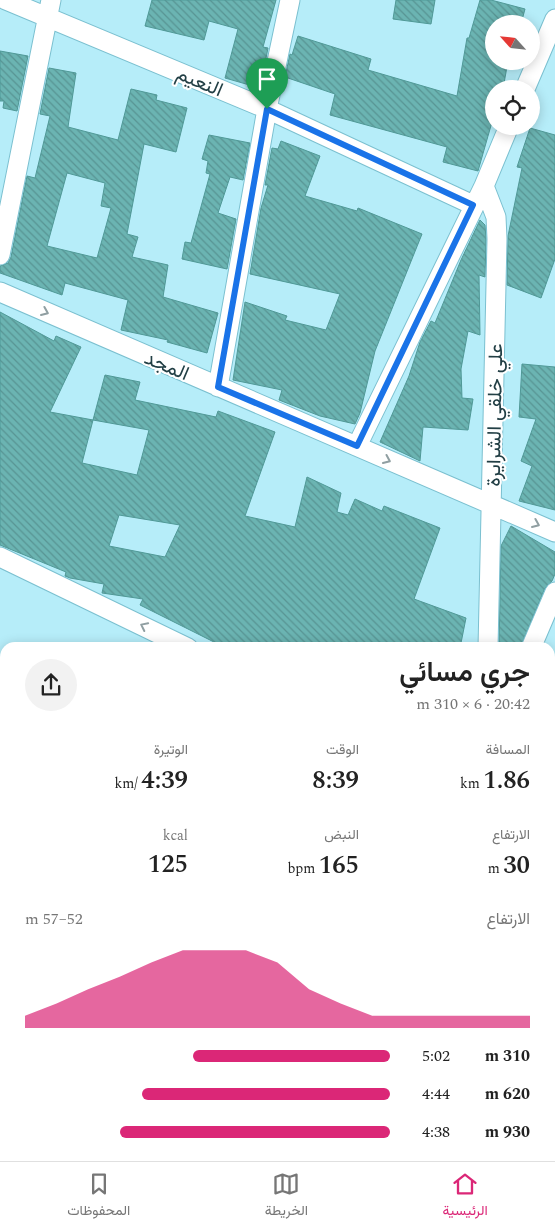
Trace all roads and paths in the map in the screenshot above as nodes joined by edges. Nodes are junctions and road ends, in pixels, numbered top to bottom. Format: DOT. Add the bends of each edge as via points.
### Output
graph roads {
  1 [pos="6,0"];
  2 [pos="290,0"];
  3 [pos="49,8"];
  4 [pos="555,19"];
  5 [pos="529,80"];
  6 [pos="267,109"];
  7 [pos="505,135"];
  8 [pos="484,186"];
  9 [pos="473,205"];
  10 [pos="0,255"];
  11 [pos="0,292"];
  12 [pos="218,387"];
  13 [pos="357,446"];
  14 [pos="493,506"];
  15 [pos="555,532"];
  16 [pos="0,557"];
  17 [pos="555,592"];
  18 [pos="176,642"];
  19 [pos="488,642"];
  20 [pos="534,642"];
  1 -- 3 [label="street, النعيم"];
  2 -- 6 [label="street"];
  3 -- 6 [label="street, النعيم"];
  3 -- 10 [label="street"];
  4 -- 5 [label="street"];
  6 -- 9 [label="street, النعيم"];
  6 -- 12 [label="street"];
  7 -- 8 [label="street"];
  8 -- 9 [label="street"];
  8 -- 14 [label="street, علي خلقي الشرايرة" via="496,218 497,239"];
  9 -- 13 [label="street"];
  11 -- 12 [label="street, المجد, one-way"];
  12 -- 13 [label="street, المجد"];
  13 -- 14 [label="street, المجد, one-way"];
  14 -- 15 [label="street, المجد, one-way"];
  14 -- 19 [label="street, علي خلقي الشرايرة"];
  18 -- 16 [label="street, one-way"];
  17 -- 20 [label="street"];
}
